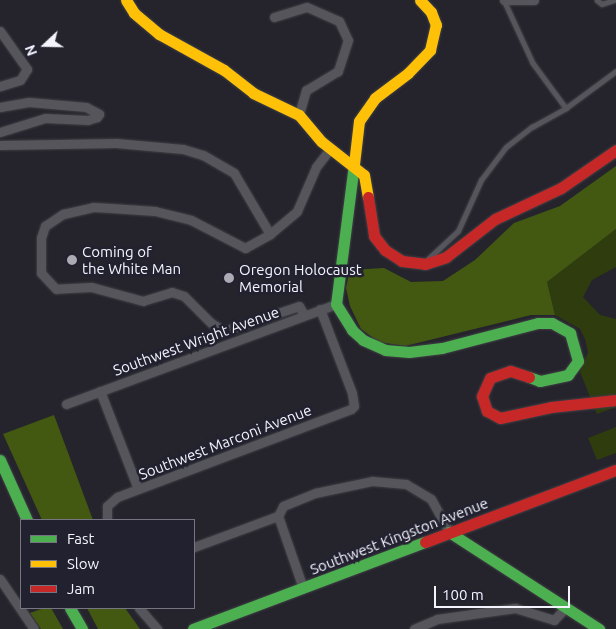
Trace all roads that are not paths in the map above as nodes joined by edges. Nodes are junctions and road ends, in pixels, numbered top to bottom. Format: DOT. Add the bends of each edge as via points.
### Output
graph roads {
  1 [pos="126,0"];
  2 [pos="420,0"];
  3 [pos="504,0"];
  4 [pos="534,0"];
  5 [pos="597,0"];
  6 [pos="614,0"];
  7 [pos="274,17"];
  8 [pos="0,31"];
  9 [pos="616,71"];
  10 [pos="0,86"];
  11 [pos="0,107"];
  12 [pos="566,108"];
  13 [pos="299,115"];
  14 [pos="0,132"];
  15 [pos="0,145"];
  16 [pos="330,150"];
  17 [pos="616,150"];
  18 [pos="353,168"];
  19 [pos="270,234"];
  20 [pos="425,264"];
  21 [pos="336,304"];
  22 [pos="320,309"];
  23 [pos="304,315"];
  24 [pos="100,391"];
  25 [pos="616,400"];
  26 [pos="66,404"];
  27 [pos="0,460"];
  28 [pos="616,470"];
  29 [pos="138,489"];
  30 [pos="278,516"];
  31 [pos="27,519"];
  32 [pos="107,519"];
  33 [pos="449,532"];
  34 [pos="195,547"];
  35 [pos="0,579"];
  36 [pos="302,588"];
  37 [pos="566,607"];
  38 [pos="20,608"];
  39 [pos="20,609"];
  40 [pos="71,609"];
  41 [pos="139,609"];
  42 [pos="34,629"];
  43 [pos="82,629"];
  44 [pos="157,629"];
  45 [pos="193,629"];
  46 [pos="414,629"];
  47 [pos="599,629"];
  1 -- 13 [label="street" via="134,13 159,34 224,70 253,92"];
  2 -- 18 [label="street" via="435,18 435,37 423,59 364,110 358,126"];
  3 -- 4 [label="street"];
  3 -- 12 [label="lane" via="533,63"];
  5 -- 6 [label="lane" via="602,4"];
  7 -- 13 [label="street" via="307,7 339,21 348,40 338,71 306,90"];
  8 -- 10 [label="street" via="27,69 20,80"];
  9 -- 12 [label="lane"];
  11 -- 14 [label="street" via="29,102 86,107 99,114 88,120 45,118"];
  12 -- 20 [label="lane" via="522,133 497,156 481,180 458,231"];
  13 -- 16 [label="street"];
  15 -- 19 [label="street" via="116,143 183,149 234,173"];
  16 -- 18 [label="street"];
  16 -- 19 [label="street" via="316,167 297,211"];
  17 -- 20 [label="street" via="579,178 495,219 446,257"];
  18 -- 20 [label="street" via="366,178 371,229 380,246 396,259"];
  18 -- 21 [label="street"];
  19 -- 23 [label="street" via="240,248 191,220 155,211 94,207 63,214 45,226 38,262 46,282 56,289 91,287 143,301 172,292 184,296 211,323 224,331 299,306"];
  21 -- 22 [label="street, Southwest Wright Avenue"];
  21 -- 25 [label="street" via="358,335 385,350 409,352 442,348 538,323 552,322 570,333 578,352 574,369 568,375 540,381 510,371 490,378 482,396 487,411 493,416 500,418 550,407"];
  22 -- 23 [label="street, Southwest Wright Avenue"];
  22 -- 29 [label="street, Southwest Marconi Avenue" via="354,406"];
  23 -- 24 [label="street, Southwest Wright Avenue"];
  24 -- 26 [label="street, Southwest Wright Avenue"];
  24 -- 29 [label="street"];
  27 -- 31 [label="street"];
  28 -- 33 [label="street, Southwest Kingston Avenue"];
  29 -- 32 [label="street, Southwest Marconi Avenue" via="113,499 107,506"];
  30 -- 33 [label="street" via="283,506 315,493 353,483 392,481 415,487 426,494"];
  30 -- 34 [label="street"];
  30 -- 36 [label="street"];
  33 -- 36 [label="street, Southwest Kingston Avenue"];
  33 -- 37 [label="street"];
  35 -- 38 [label="street"];
  36 -- 45 [label="street, Southwest Kingston Avenue"];
  37 -- 46 [label="street" via="554,620 515,608 437,619"];
  37 -- 47 [label="street"];
  39 -- 42 [label="street"];
  40 -- 43 [label="street"];
  41 -- 44 [label="street"];
}
